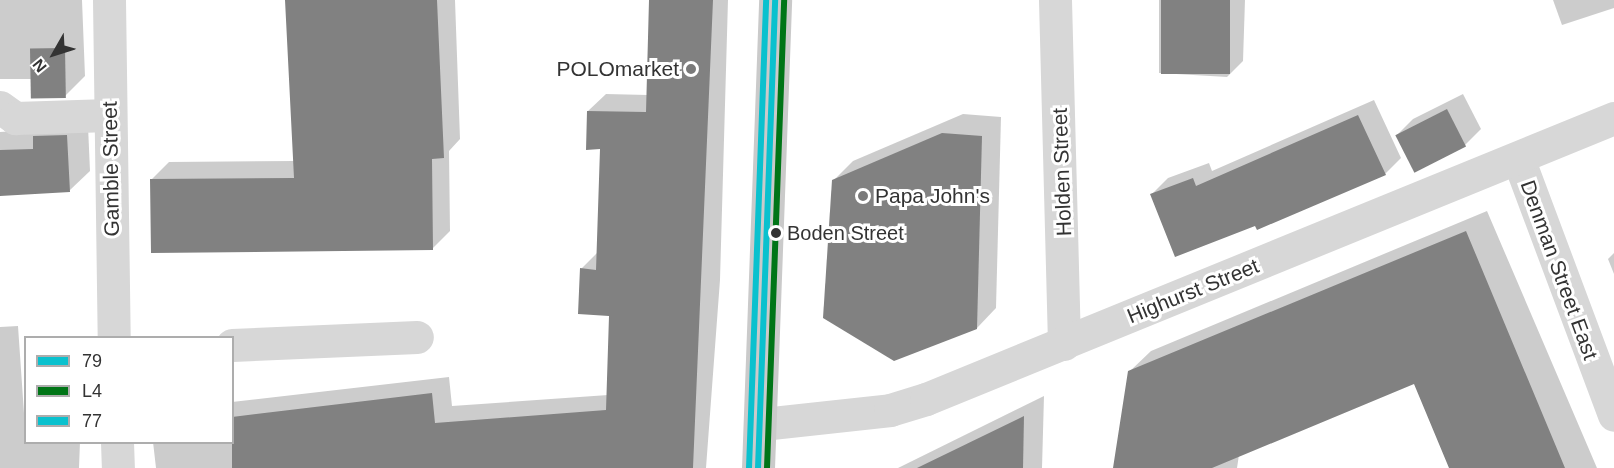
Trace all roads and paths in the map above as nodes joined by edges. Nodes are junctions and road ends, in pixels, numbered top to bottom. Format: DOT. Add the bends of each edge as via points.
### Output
graph roads {
  1 [pos="109,0"];
  2 [pos="776,0"];
  3 [pos="1055,0"];
  4 [pos="0,108"];
  5 [pos="109,115"];
  6 [pos="1614,118"];
  7 [pos="1518,158"];
  8 [pos="114,336"];
  9 [pos="417,337"];
  10 [pos="1064,344"];
  11 [pos="234,345"];
  12 [pos="1614,415"];
  13 [pos="762,424"];
  14 [pos="117,444"];
  15 [pos="118,468"];
  16 [pos="758,468"];
  1 -- 5 [label="street, Gamble Street"];
  2 -- 13 [label="main road"];
  3 -- 10 [label="street, Holden Street"];
  4 -- 5 [label="street" via="15,118"];
  5 -- 8 [label="street, Gamble Street"];
  6 -- 7 [label="street, Highurst Street"];
  7 -- 10 [label="street, Highurst Street"];
  7 -- 12 [label="street, Denman Street East"];
  9 -- 11 [label="street"];
  10 -- 13 [label="street, Highurst Street" via="890,410"];
  13 -- 16 [label="main road"];
  14 -- 15 [label="street"];
}
